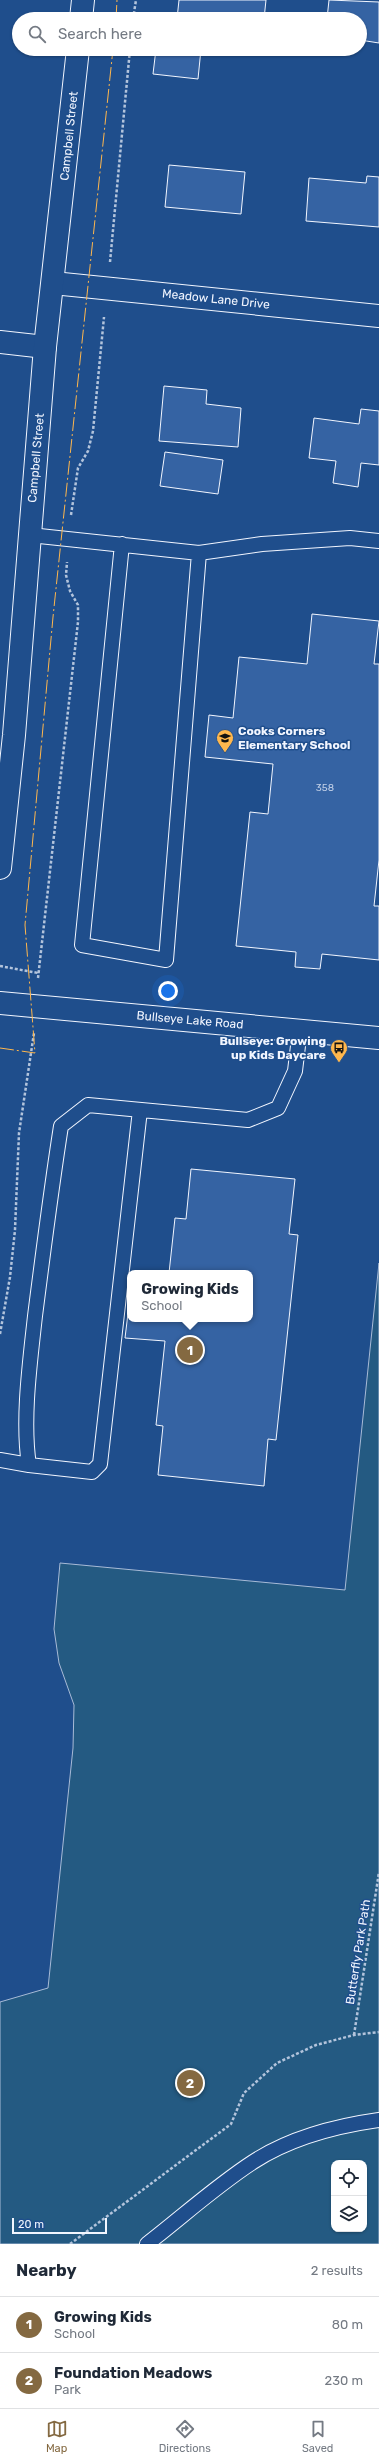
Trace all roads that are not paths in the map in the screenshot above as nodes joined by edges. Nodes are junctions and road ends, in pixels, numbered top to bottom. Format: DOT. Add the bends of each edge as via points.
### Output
graph roads {
  1 [pos="83,0"];
  2 [pos="82,12"];
  3 [pos="77,56"];
  4 [pos="53,282"];
  5 [pos="379,316"];
  6 [pos="0,342"];
  7 [pos="45,347"];
  8 [pos="30,535"];
  9 [pos="379,541"];
  10 [pos="122,544"];
  11 [pos="199,553"];
  12 [pos="0,868"];
  13 [pos="0,1003"];
  14 [pos="300,1029"];
  15 [pos="379,1038"];
  16 [pos="135,1110"];
  17 [pos="0,1460"];
  18 [pos="29,1465"];
  19 [pos="379,2120"];
  20 [pos="147,2244"];
  1 -- 2 [label="main road"];
  3 -- 4 [label="main road, Campbell Street"];
  4 -- 5 [label="main road, Meadow Lane Drive"];
  4 -- 7 [label="main road, Campbell Street"];
  6 -- 7 [label="main road"];
  7 -- 8 [label="main road, Campbell Street"];
  8 -- 10 [label="lane"];
  8 -- 12 [label="main road, Campbell Street" via="14,735"];
  9 -- 11 [label="lane" via="350,538 262,544"];
  10 -- 11 [label="lane"];
  10 -- 11 [label="lane" via="82,945 166,960"];
  13 -- 14 [label="main road, Bullseye Lake Road"];
  14 -- 15 [label="main road, Bullseye Lake Road"];
  14 -- 16 [label="lane" via="295,1071 278,1108 248,1120"];
  16 -- 18 [label="lane" via="88,1105 61,1126 48,1203 29,1375"];
  16 -- 18 [label="lane" via="100,1464 92,1472"];
  17 -- 18 [label="lane"];
  19 -- 20 [label="lane" via="343,2125 296,2141 254,2162"];
}
